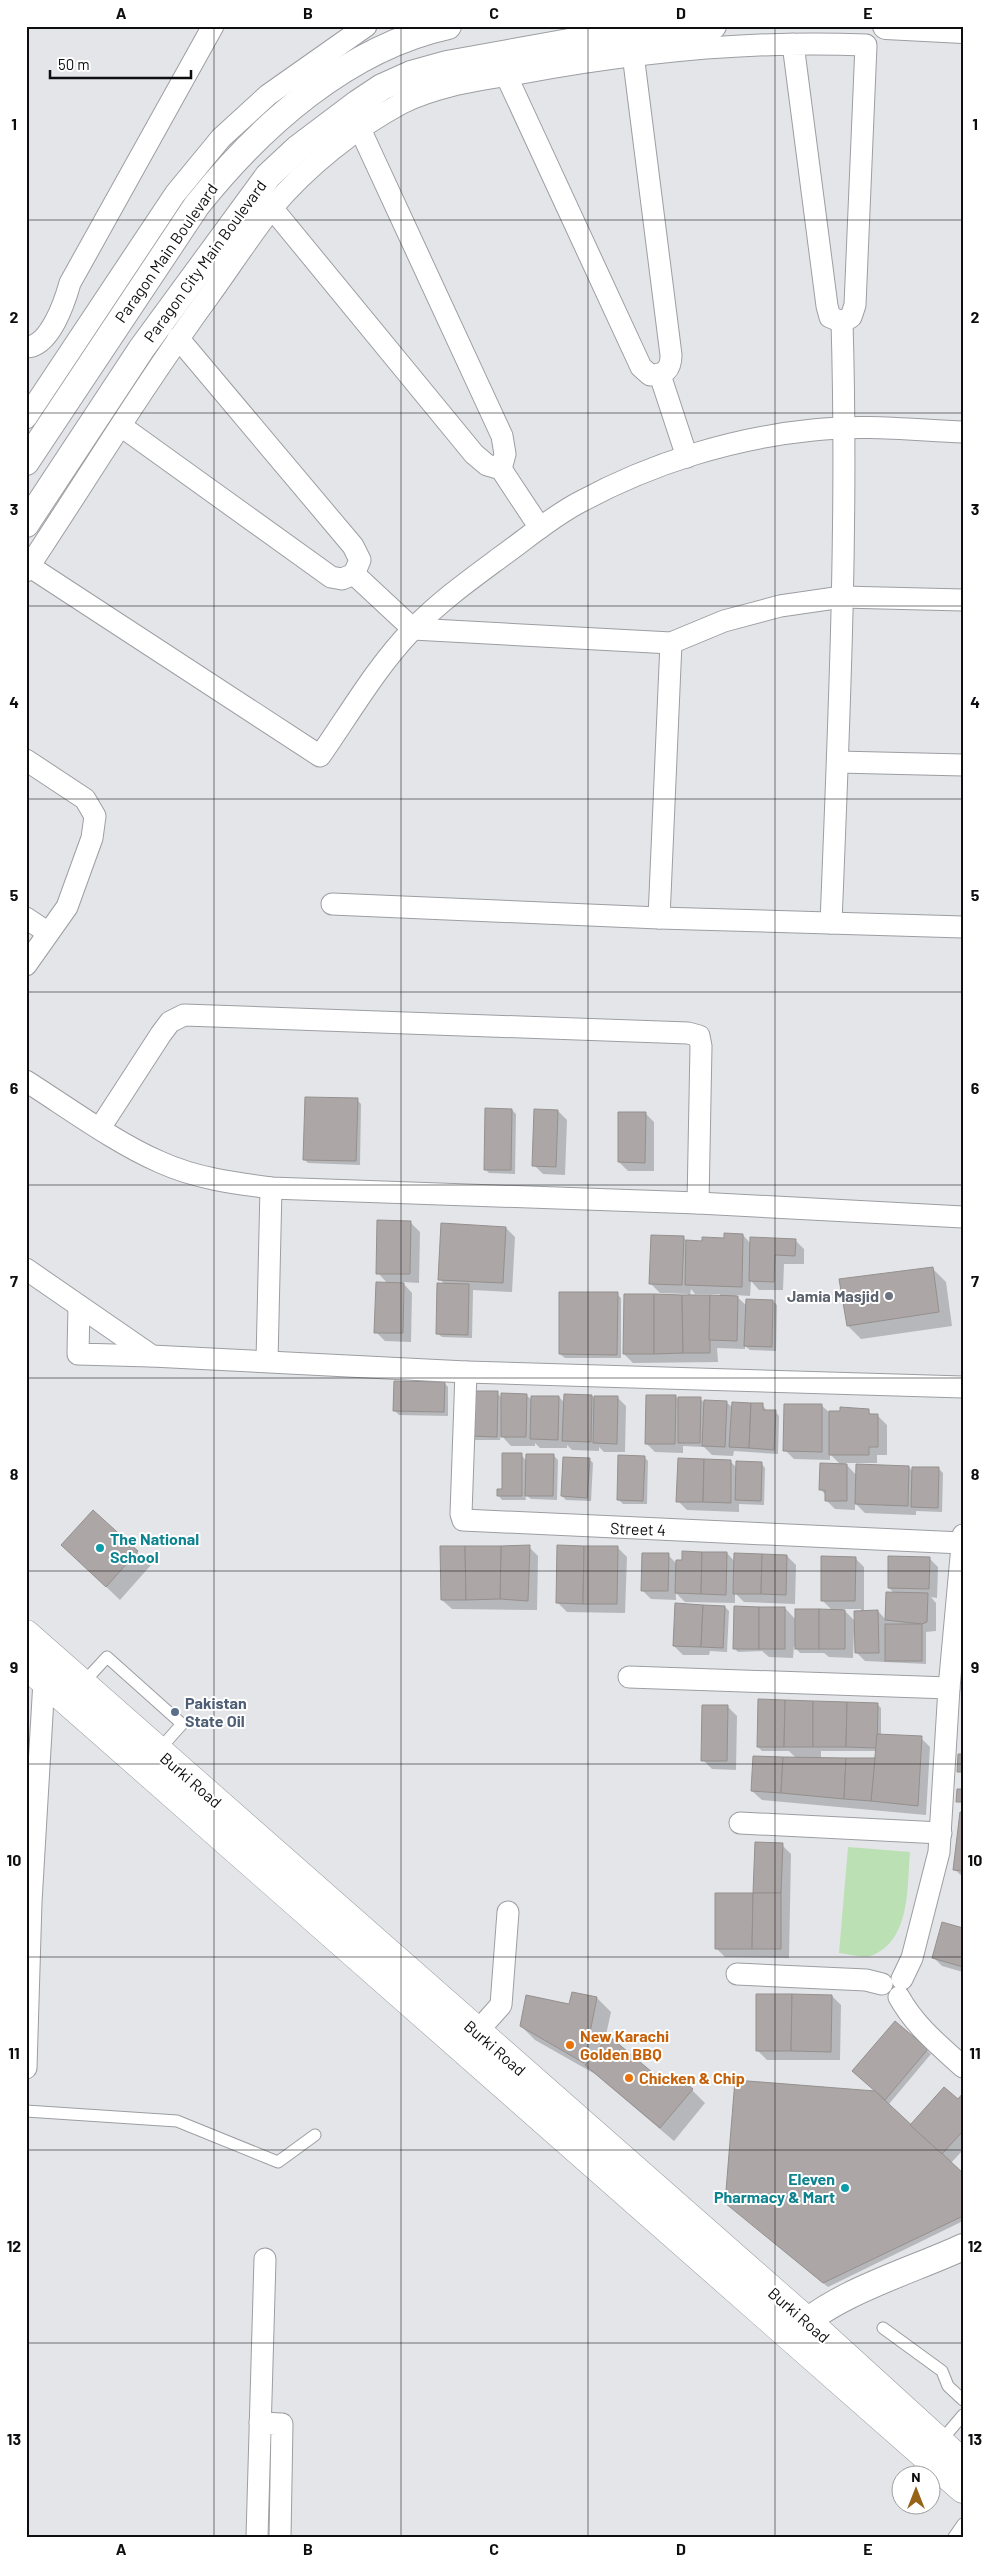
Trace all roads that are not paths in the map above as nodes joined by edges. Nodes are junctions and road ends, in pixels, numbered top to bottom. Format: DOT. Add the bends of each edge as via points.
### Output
graph roads {
  1 [pos="213,26"];
  2 [pos="366,26"];
  3 [pos="448,26"];
  4 [pos="713,26"];
  5 [pos="886,26"];
  6 [pos="963,30"];
  7 [pos="832,35"];
  8 [pos="793,44"];
  9 [pos="571,53"];
  10 [pos="633,54"];
  11 [pos="506,75"];
  12 [pos="360,129"];
  13 [pos="305,158"];
  14 [pos="272,208"];
  15 [pos="64,308"];
  16 [pos="842,322"];
  17 [pos="98,329"];
  18 [pos="178,338"];
  19 [pos="26,347"];
  20 [pos="145,365"];
  21 [pos="660,375"];
  22 [pos="26,418"];
  23 [pos="120,426"];
  24 [pos="845,427"];
  25 [pos="963,432"];
  26 [pos="687,457"];
  27 [pos="26,462"];
  28 [pos="501,469"];
  29 [pos="26,524"];
  30 [pos="540,528"];
  31 [pos="28,569"];
  32 [pos="354,574"];
  33 [pos="842,597"];
  34 [pos="963,600"];
  35 [pos="412,629"];
  36 [pos="671,643"];
  37 [pos="26,760"];
  38 [pos="838,762"];
  39 [pos="963,765"];
  40 [pos="332,904"];
  41 [pos="26,918"];
  42 [pos="659,918"];
  43 [pos="831,923"];
  44 [pos="963,927"];
  45 [pos="47,932"];
  46 [pos="26,965"];
  47 [pos="26,1081"];
  48 [pos="100,1128"];
  49 [pos="271,1188"];
  50 [pos="698,1203"];
  51 [pos="963,1217"];
  52 [pos="26,1269"];
  53 [pos="79,1306"];
  54 [pos="152,1356"];
  55 [pos="267,1362"];
  56 [pos="466,1372"];
  57 [pos="963,1387"];
  58 [pos="963,1535"];
  59 [pos="962,1543"];
  60 [pos="26,1634"];
  61 [pos="35,1673"];
  62 [pos="629,1677"];
  63 [pos="83,1683"];
  64 [pos="949,1688"];
  65 [pos="158,1751"];
  66 [pos="740,1823"];
  67 [pos="941,1833"];
  68 [pos="508,1912"];
  69 [pos="737,1974"];
  70 [pos="894,1987"];
  71 [pos="477,2032"];
  72 [pos="963,2067"];
  73 [pos="26,2068"];
  74 [pos="26,2111"];
  75 [pos="315,2135"];
  76 [pos="963,2246"];
  77 [pos="265,2259"];
  78 [pos="798,2328"];
  79 [pos="883,2328"];
  80 [pos="963,2400"];
  81 [pos="963,2415"];
  82 [pos="260,2423"];
  83 [pos="940,2442"];
  84 [pos="963,2482"];
  85 [pos="963,2524"];
  86 [pos="257,2537"];
  87 [pos="280,2537"];
  88 [pos="954,2537"];
  1 -- 15 [label="street" via="70,283"];
  2 -- 17 [label="street" via="268,95 221,138 180,188"];
  3 -- 17 [label="street, Paragon Main Boulevard" via="418,33 381,48 320,86 266,128 218,179"];
  4 -- 9 [label="street, Paragon City Main Boulevard"];
  5 -- 6 [label="street"];
  7 -- 8 [label="street"];
  7 -- 16 [label="street" via="866,45 855,305 851,318"];
  8 -- 10 [label="street"];
  8 -- 16 [label="street" via="827,306 830,317"];
  9 -- 10 [label="street"];
  9 -- 11 [label="street"];
  9 -- 13 [label="street, Paragon City Main Boulevard" via="447,64 411,74 382,87 358,103"];
  10 -- 21 [label="street" via="671,355 671,364"];
  11 -- 12 [label="street" via="426,92"];
  11 -- 21 [label="street" via="641,367 650,375"];
  12 -- 13 [label="street"];
  12 -- 28 [label="street" via="502,436 505,454"];
  13 -- 14 [label="street"];
  13 -- 20 [label="street, Paragon City Main Boulevard" via="268,176"];
  14 -- 18 [label="street"];
  14 -- 28 [label="street" via="474,454 486,465"];
  15 -- 17 [label="street"];
  15 -- 19 [label="street" via="47,333"];
  16 -- 24 [label="street"];
  17 -- 20 [label="street"];
  17 -- 22 [label="street"];
  17 -- 27 [label="street, Paragon Main Boulevard"];
  18 -- 20 [label="street"];
  18 -- 32 [label="street" via="353,546 360,560"];
  20 -- 23 [label="street"];
  20 -- 29 [label="street, Paragon City Main Boulevard"];
  21 -- 26 [label="street"];
  23 -- 31 [label="street"];
  23 -- 32 [label="street" via="331,577 342,579"];
  24 -- 25 [label="street"];
  24 -- 26 [label="street" via="748,441"];
  24 -- 33 [label="street"];
  26 -- 30 [label="street" via="640,472 579,502"];
  28 -- 30 [label="street"];
  30 -- 35 [label="street" via="460,586"];
  31 -- 35 [label="street" via="320,756"];
  32 -- 35 [label="street"];
  33 -- 34 [label="street"];
  33 -- 36 [label="street" via="780,606 724,621"];
  33 -- 38 [label="street"];
  35 -- 36 [label="street"];
  36 -- 42 [label="street"];
  37 -- 45 [label="street" via="85,799 95,816 92,838 67,907"];
  38 -- 39 [label="street"];
  38 -- 43 [label="street"];
  40 -- 42 [label="street"];
  41 -- 45 [label="street"];
  42 -- 43 [label="street"];
  43 -- 44 [label="street"];
  45 -- 46 [label="street"];
  47 -- 48 [label="street"];
  48 -- 49 [label="street" via="159,1162 213,1180"];
  48 -- 50 [label="street" via="161,1034 170,1022 184,1015 688,1033 699,1036 701,1046"];
  49 -- 50 [label="street"];
  49 -- 55 [label="street"];
  50 -- 51 [label="street"];
  52 -- 53 [label="street"];
  53 -- 54 [label="street"];
  53 -- 54 [label="street" via="78,1354"];
  54 -- 55 [label="street"];
  55 -- 56 [label="street"];
  56 -- 57 [label="street"];
  56 -- 59 [label="street, Street 4" via="460,1514 464,1520"];
  58 -- 59 [label="street"];
  59 -- 64 [label="street"];
  60 -- 63 [label="main road, Burki Road"];
  61 -- 73 [label="street"];
  61 -- 78 [label="main road, Burki Road"];
  62 -- 64 [label="street"];
  63 -- 65 [label="main road, Burki Road"];
  63 -- 65 [label="lane" via="107,1657 182,1724"];
  64 -- 67 [label="street"];
  65 -- 71 [label="main road, Burki Road"];
  66 -- 67 [label="street"];
  67 -- 70 [label="street" via="912,1958"];
  68 -- 71 [label="street" via="501,2005"];
  69 -- 70 [label="street" via="866,1980"];
  70 -- 72 [label="street" via="922,2030"];
  71 -- 78 [label="main road, Burki Road"];
  74 -- 75 [label="lane" via="177,2121 278,2162"];
  76 -- 78 [label="street" via="841,2301"];
  77 -- 82 [label="street"];
  78 -- 83 [label="main road, Burki Road"];
  78 -- 84 [label="main road, Burki Road"];
  79 -- 80 [label="lane" via="942,2371 948,2386"];
  81 -- 83 [label="lane"];
  82 -- 86 [label="street"];
  82 -- 87 [label="street" via="282,2424"];
  83 -- 84 [label="main road, Burki Road"];
  85 -- 88 [label="lane"];
}
